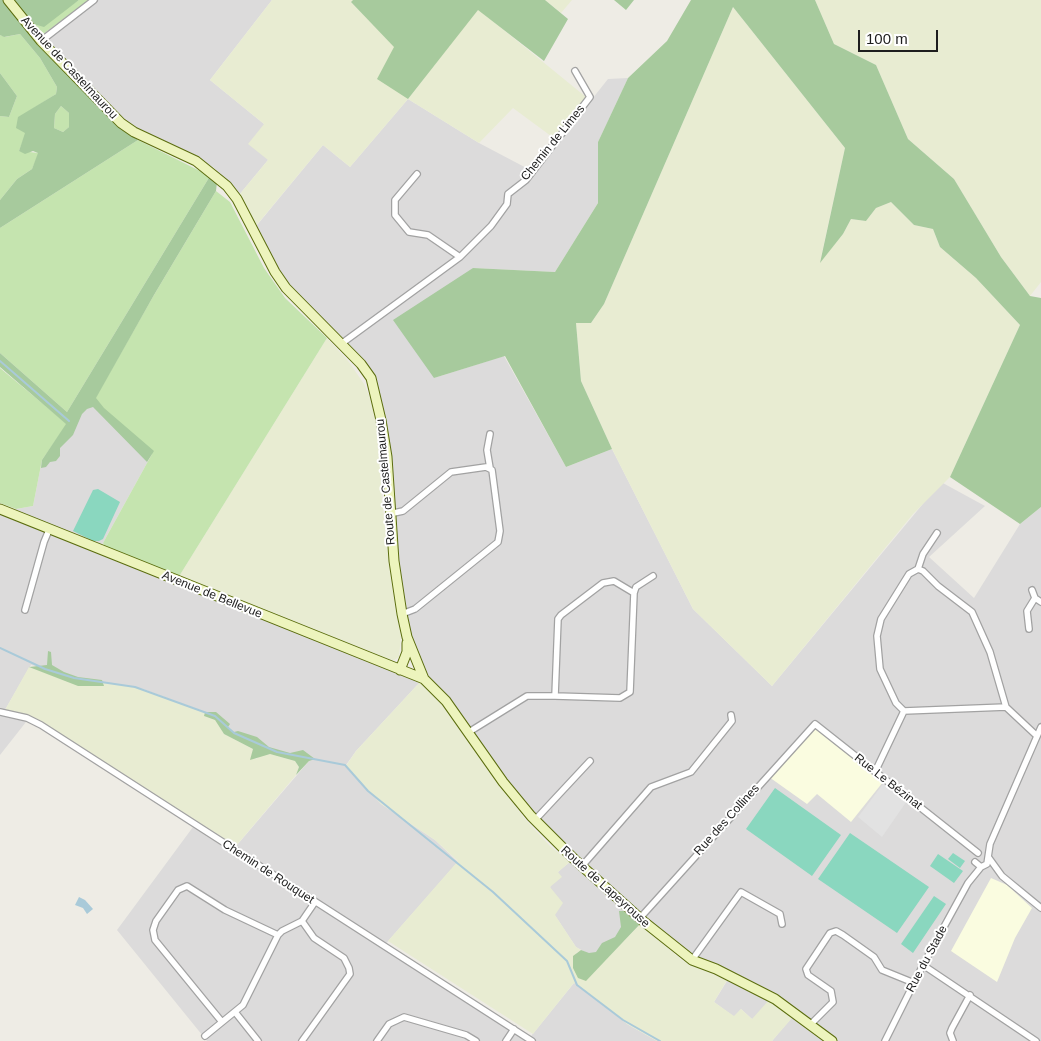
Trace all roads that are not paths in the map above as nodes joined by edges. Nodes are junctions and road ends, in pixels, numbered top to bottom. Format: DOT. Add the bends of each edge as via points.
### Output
graph roads {
  1 [pos="8,0"];
  2 [pos="94,0"];
  3 [pos="41,41"];
  4 [pos="575,71"];
  5 [pos="134,132"];
  6 [pos="417,174"];
  7 [pos="460,257"];
  8 [pos="341,344"];
  9 [pos="490,434"];
  10 [pos="490,468"];
  11 [pos="0,509"];
  12 [pos="389,514"];
  13 [pos="49,530"];
  14 [pos="937,533"];
  15 [pos="918,569"];
  16 [pos="653,576"];
  17 [pos="1032,590"];
  18 [pos="634,593"];
  19 [pos="1034,598"];
  20 [pos="1041,602"];
  21 [pos="26,610"];
  22 [pos="402,614"];
  23 [pos="1029,629"];
  24 [pos="407,637"];
  25 [pos="416,660"];
  26 [pos="402,665"];
  27 [pos="424,679"];
  28 [pos="555,696"];
  29 [pos="1006,707"];
  30 [pos="904,711"];
  31 [pos="0,712"];
  32 [pos="731,716"];
  33 [pos="815,724"];
  34 [pos="1041,727"];
  35 [pos="469,732"];
  36 [pos="1037,736"];
  37 [pos="590,761"];
  38 [pos="873,769"];
  39 [pos="535,820"];
  40 [pos="993,838"];
  41 [pos="962,840"];
  42 [pos="979,852"];
  43 [pos="988,858"];
  44 [pos="974,860"];
  45 [pos="582,866"];
  46 [pos="982,867"];
  47 [pos="1002,876"];
  48 [pos="972,877"];
  49 [pos="315,902"];
  50 [pos="1041,908"];
  51 [pos="640,918"];
  52 [pos="302,921"];
  53 [pos="782,924"];
  54 [pos="278,935"];
  55 [pos="692,960"];
  56 [pos="923,965"];
  57 [pos="914,984"];
  58 [pos="970,995"];
  59 [pos="235,1012"];
  60 [pos="222,1022"];
  61 [pos="811,1024"];
  62 [pos="514,1029"];
  63 [pos="205,1036"];
  64 [pos="258,1041"];
  65 [pos="302,1041"];
  66 [pos="377,1041"];
  67 [pos="476,1041"];
  68 [pos="506,1041"];
  69 [pos="532,1041"];
  70 [pos="832,1041"];
  71 [pos="885,1041"];
  72 [pos="953,1041"];
  73 [pos="1036,1041"];
  1 -- 3 [label="street, Avenue de Castelmaurou"];
  2 -- 3 [label="street"];
  3 -- 5 [label="street, Avenue de Castelmaurou" via="121,123"];
  4 -- 7 [label="street, Chemin de Limes" via="590,97 526,180 508,194 507,204 491,226"];
  5 -- 8 [label="street, Route de Castelmaurou" via="196,162 227,186 275,272 300,304"];
  6 -- 7 [label="street" via="396,200 395,215 409,232 428,235"];
  7 -- 8 [label="street"];
  8 -- 12 [label="street, Route de Castelmaurou" via="371,378 376,394 386,457"];
  9 -- 10 [label="street" via="487,450"];
  10 -- 12 [label="street" via="451,472 403,511"];
  10 -- 22 [label="street" via="500,531 498,542 415,609"];
  11 -- 13 [label="street, Avenue de Bellevue"];
  12 -- 22 [label="street, Route de Castelmaurou"];
  13 -- 21 [label="street"];
  13 -- 26 [label="street, Avenue de Bellevue"];
  14 -- 15 [label="street" via="923,554"];
  15 -- 29 [label="street" via="972,612 990,652"];
  15 -- 30 [label="street" via="910,574 895,596 881,619 877,636 880,668 890,693"];
  16 -- 18 [label="street" via="636,587"];
  17 -- 19 [label="street"];
  18 -- 28 [label="street" via="614,582 603,583 561,614 558,619"];
  18 -- 28 [label="street" via="630,692 620,698"];
  19 -- 20 [label="street"];
  19 -- 23 [label="street" via="1027,611"];
  22 -- 24 [label="street, Route de Castelmaurou"];
  24 -- 25 [label="street, Route de Castelmaurou"];
  24 -- 26 [label="street, Route de Castelmaurou" via="407,652"];
  25 -- 26 [label="street"];
  25 -- 27 [label="street, Route de Castelmaurou"];
  26 -- 27 [label="street, Avenue de Bellevue"];
  27 -- 35 [label="street, Route de Lapeyrouse" via="446,701"];
  28 -- 35 [label="street" via="527,696"];
  29 -- 30 [label="street"];
  29 -- 36 [label="street"];
  30 -- 38 [label="street"];
  31 -- 49 [label="street, Chemin de Rouquet" via="41,725"];
  32 -- 45 [label="street" via="732,721 691,772 651,787"];
  33 -- 38 [label="street, Rue Le Bézinat"];
  33 -- 51 [label="street, Rue des Collines"];
  34 -- 36 [label="street"];
  35 -- 39 [label="street, Route de Lapeyrouse" via="503,782"];
  36 -- 40 [label="street"];
  37 -- 39 [label="street"];
  38 -- 41 [label="street, Rue Le Bézinat"];
  39 -- 45 [label="street, Route de Lapeyrouse"];
  40 -- 42 [label="street"];
  40 -- 43 [label="street, Rue du Stade"];
  41 -- 42 [label="street, Rue Le Bézinat"];
  41 -- 44 [label="street, Rue Le Bézinat"];
  42 -- 43 [label="street, Rue Le Bézinat"];
  42 -- 44 [label="street"];
  43 -- 46 [label="street, Rue du Stade"];
  43 -- 47 [label="street"];
  44 -- 46 [label="street"];
  44 -- 48 [label="street, Rue du Stade"];
  45 -- 51 [label="street, Route de Lapeyrouse"];
  46 -- 47 [label="street"];
  46 -- 48 [label="street, Rue du Stade"];
  47 -- 50 [label="street"];
  48 -- 56 [label="street, Rue du Stade"];
  49 -- 52 [label="street"];
  49 -- 62 [label="street, Chemin de Rouquet"];
  51 -- 55 [label="street, Route de Lapeyrouse"];
  52 -- 54 [label="street"];
  52 -- 65 [label="street" via="314,938 348,962 350,974"];
  53 -- 55 [label="street" via="780,914 741,892"];
  54 -- 59 [label="street" via="246,1000"];
  54 -- 60 [label="street" via="225,910 187,886 178,890 156,921 152,930 155,940"];
  55 -- 61 [label="street, Route de Lapeyrouse" via="775,999"];
  56 -- 57 [label="street, Rue du Stade"];
  56 -- 58 [label="street"];
  57 -- 61 [label="street" via="882,970 874,957 843,935 836,931 830,933 806,969 808,975 832,991 833,1002"];
  57 -- 71 [label="street, Rue du Stade"];
  58 -- 72 [label="street" via="950,1033"];
  58 -- 73 [label="street"];
  59 -- 60 [label="street"];
  59 -- 64 [label="street"];
  60 -- 63 [label="street"];
  61 -- 70 [label="street, Route de Lapeyrouse"];
  62 -- 68 [label="street"];
  62 -- 69 [label="street, Chemin de Rouquet"];
  66 -- 67 [label="street" via="389,1024 404,1017 466,1035"];
}
